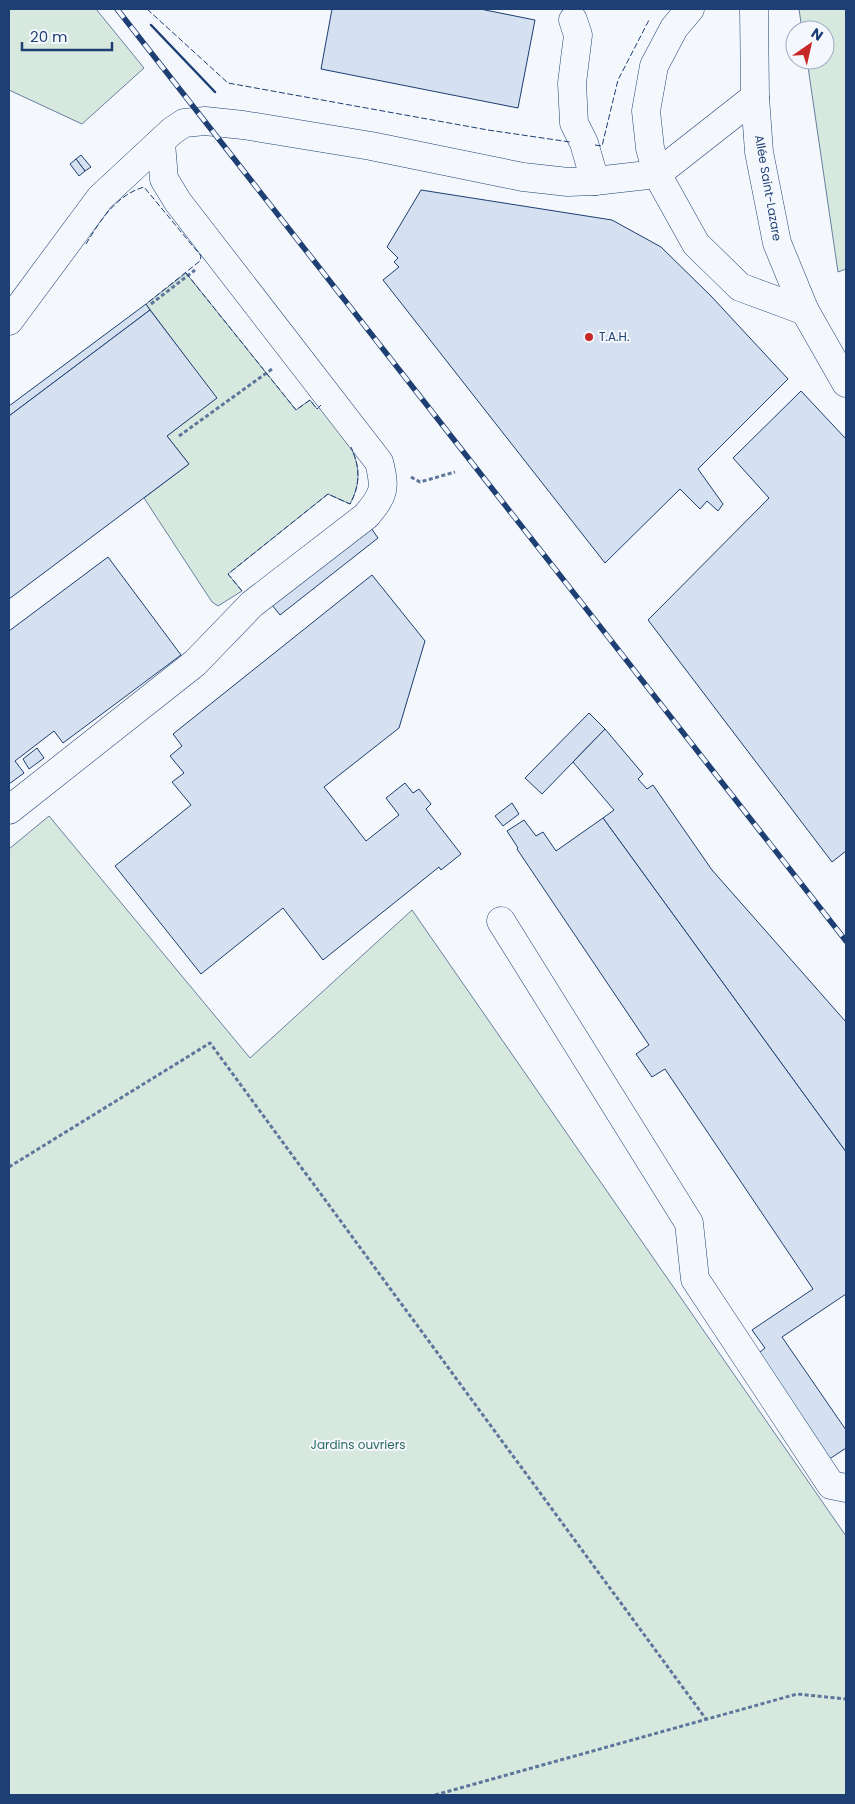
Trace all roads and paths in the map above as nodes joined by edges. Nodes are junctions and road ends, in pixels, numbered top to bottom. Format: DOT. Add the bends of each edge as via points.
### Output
graph roads {
  1 [pos="690,9"];
  2 [pos="754,9"];
  3 [pos="573,20"];
  4 [pos="755,97"];
  5 [pos="161,143"];
  6 [pos="657,174"];
  7 [pos="595,180"];
  8 [pos="218,252"];
  9 [pos="151,304"];
  10 [pos="805,311"];
  11 [pos="9,321"];
  12 [pos="294,352"];
  13 [pos="846,383"];
  14 [pos="179,436"];
  15 [pos="379,462"];
  16 [pos="456,472"];
  17 [pos="9,810"];
  18 [pos="501,922"];
  19 [pos="9,1167"];
  20 [pos="846,1488"];
  21 [pos="846,1699"];
  22 [pos="706,1719"];
  23 [pos="435,1795"];
  1 -- 6 [label="street" via="674,28 654,66 646,111"];
  2 -- 4 [label="street, Allée Saint-Lazare"];
  3 -- 7 [label="street" via="578,35 572,83 574,123"];
  4 -- 6 [label="street"];
  4 -- 10 [label="street, Allée Saint-Lazare" via="759,152 777,242"];
  5 -- 7 [label="street" via="184,123 205,121 371,146 522,176 568,182"];
  5 -- 8 [label="street" via="164,179"];
  5 -- 11 [label="street" via="100,198"];
  6 -- 7 [label="street"];
  6 -- 10 [label="street" via="696,244 740,287"];
  8 -- 9 [label="path"];
  8 -- 12 [label="street"];
  10 -- 13 [label="street, Allée Saint-Lazare"];
  12 -- 14 [label="path"];
  12 -- 15 [label="street"];
  15 -- 16 [label="path" via="420,482"];
  15 -- 17 [label="street" via="384,482 379,501 370,511 252,604 195,663"];
  18 -- 20 [label="street" via="689,1222 695,1279 831,1485"];
  19 -- 22 [label="path" via="210,1043"];
  21 -- 22 [label="path" via="797,1694"];
  22 -- 23 [label="path"];
}
